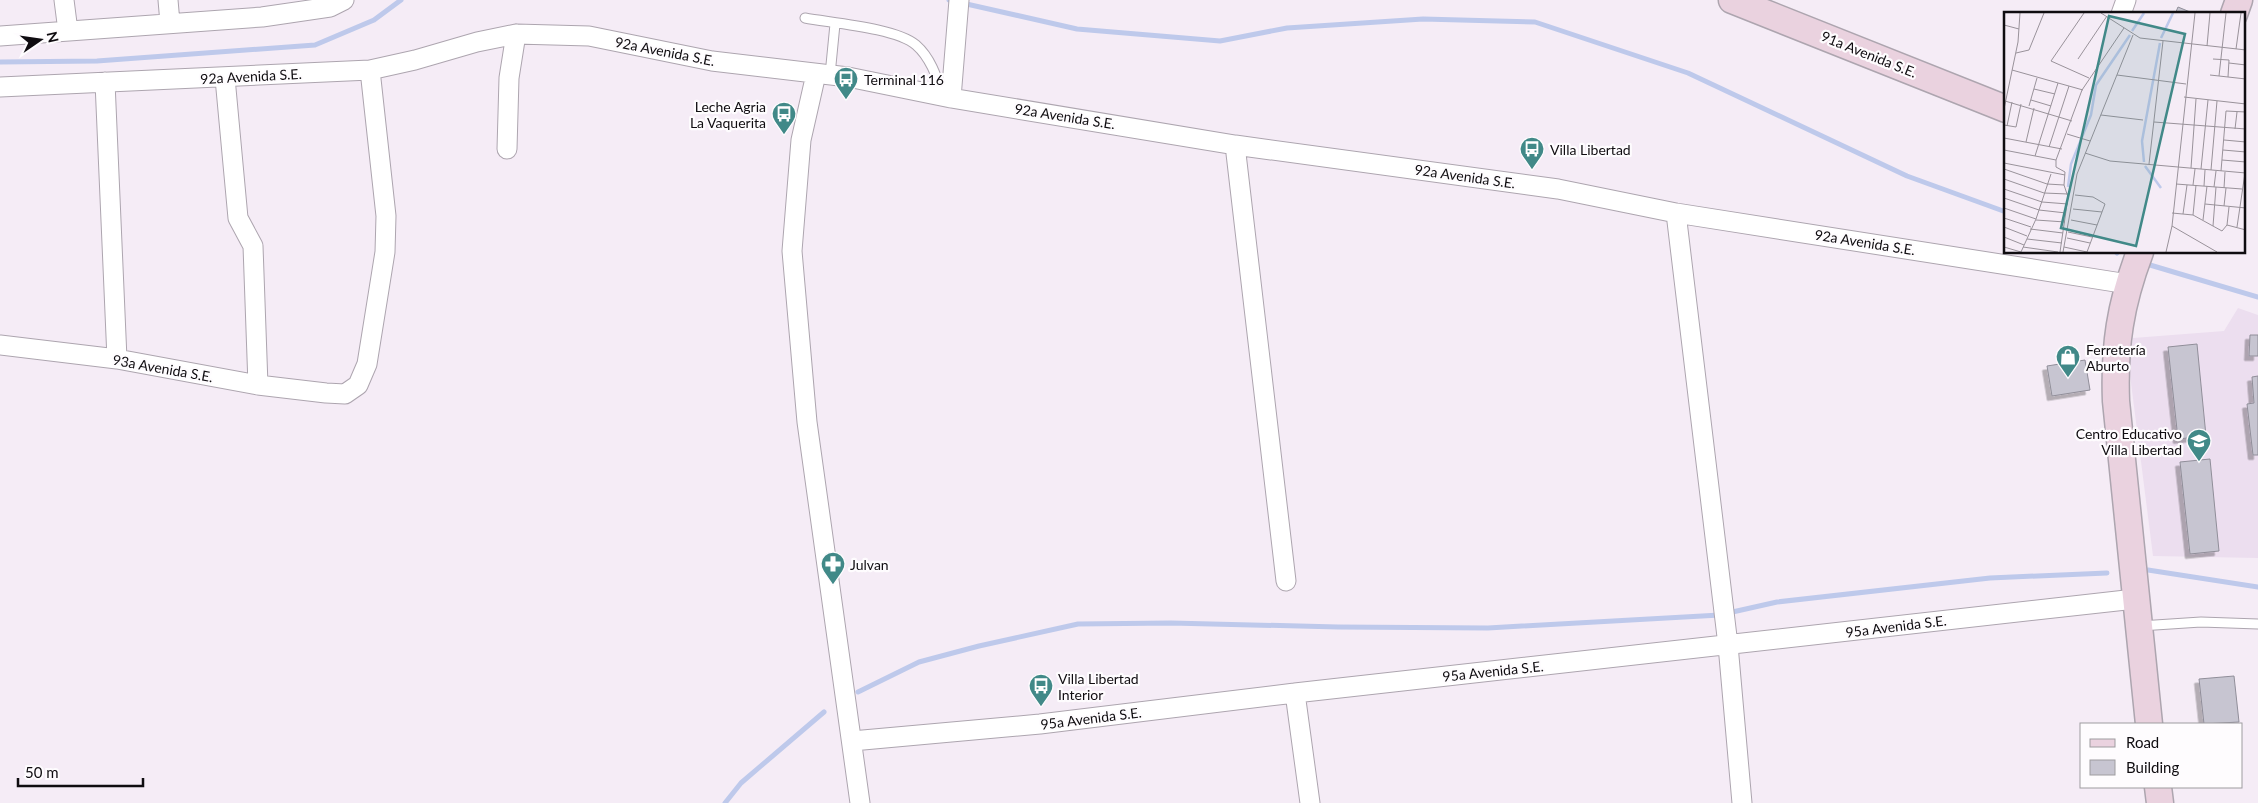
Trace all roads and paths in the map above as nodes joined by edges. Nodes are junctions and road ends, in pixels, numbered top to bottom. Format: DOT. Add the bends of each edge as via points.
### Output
graph roads {
  1 [pos="64,0"];
  2 [pos="168,0"];
  3 [pos="344,0"];
  4 [pos="1732,0"];
  5 [pos="2126,0"];
  6 [pos="2239,0"];
  7 [pos="958,6"];
  8 [pos="261,8"];
  9 [pos="2122,12"];
  10 [pos="2235,12"];
  11 [pos="805,18"];
  12 [pos="170,23"];
  13 [pos="835,24"];
  14 [pos="68,31"];
  15 [pos="516,34"];
  16 [pos="0,36"];
  17 [pos="370,70"];
  18 [pos="823,75"];
  19 [pos="225,78"];
  20 [pos="105,82"];
  21 [pos="0,87"];
  22 [pos="947,97"];
  23 [pos="2004,108"];
  24 [pos="1235,145"];
  25 [pos="507,149"];
  26 [pos="1676,213"];
  27 [pos="2139,254"];
  28 [pos="2128,284"];
  29 [pos="0,345"];
  30 [pos="118,359"];
  31 [pos="258,385"];
  32 [pos="1286,581"];
  33 [pos="2135,600"];
  34 [pos="2258,624"];
  35 [pos="2138,626"];
  36 [pos="1728,645"];
  37 [pos="1294,693"];
  38 [pos="2149,723"];
  39 [pos="852,741"];
  40 [pos="2158,788"];
  41 [pos="860,803"];
  42 [pos="1310,803"];
  43 [pos="1742,803"];
  44 [pos="2160,803"];
  1 -- 14 [label="street"];
  2 -- 12 [label="street"];
  3 -- 8 [label="street" via="330,7"];
  4 -- 23 [label="street, 91a Avenida S.E."];
  5 -- 9 [label="street"];
  6 -- 10 [label="street"];
  7 -- 22 [label="street"];
  8 -- 12 [label="street"];
  11 -- 13 [label="lane"];
  12 -- 14 [label="street"];
  13 -- 18 [label="lane"];
  13 -- 22 [label="lane" via="897,35 917,46 934,68"];
  14 -- 16 [label="street"];
  15 -- 17 [label="street, 92a Avenida S.E."];
  15 -- 18 [label="street, 92a Avenida S.E." via="589,36 712,61"];
  15 -- 25 [label="street" via="509,78"];
  17 -- 19 [label="street, 92a Avenida S.E."];
  17 -- 31 [label="street, 93a Avenida S.E." via="386,216 385,252 367,364 358,385 345,394"];
  18 -- 22 [label="street, 92a Avenida S.E."];
  18 -- 39 [label="street" via="802,140 792,250 807,422"];
  19 -- 20 [label="street, 92a Avenida S.E."];
  19 -- 31 [label="street" via="238,218 252,246"];
  20 -- 21 [label="street, 92a Avenida S.E."];
  20 -- 30 [label="street"];
  22 -- 24 [label="street, 92a Avenida S.E."];
  24 -- 26 [label="street, 92a Avenida S.E." via="1558,188"];
  24 -- 32 [label="street"];
  26 -- 28 [label="street, 92a Avenida S.E."];
  26 -- 36 [label="street"];
  27 -- 28 [label="street"];
  28 -- 33 [label="street" via="2114,361"];
  29 -- 30 [label="street, 93a Avenida S.E."];
  30 -- 31 [label="street, 93a Avenida S.E."];
  33 -- 35 [label="street"];
  33 -- 36 [label="street, 95a Avenida S.E."];
  34 -- 35 [label="lane" via="2201,622"];
  35 -- 38 [label="street"];
  36 -- 37 [label="street, 95a Avenida S.E."];
  36 -- 43 [label="street"];
  37 -- 39 [label="street, 95a Avenida S.E." via="1040,724"];
  37 -- 42 [label="street"];
  39 -- 41 [label="street"];
  40 -- 44 [label="street"];
}
